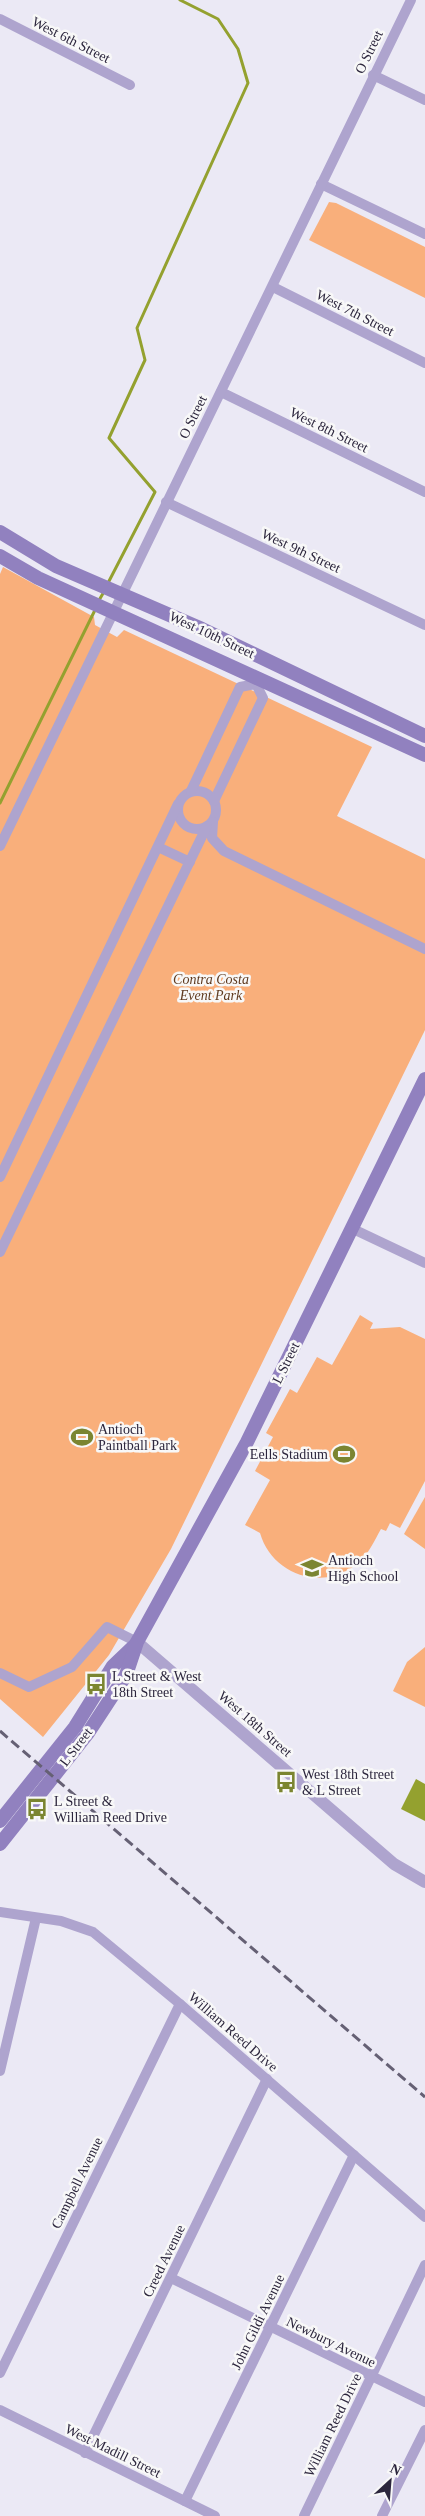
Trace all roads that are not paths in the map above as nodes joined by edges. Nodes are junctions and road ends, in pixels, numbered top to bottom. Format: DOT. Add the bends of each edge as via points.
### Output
graph roads {
  1 [pos="411,0"];
  2 [pos="0,19"];
  3 [pos="373,75"];
  4 [pos="130,85"];
  5 [pos="425,100"];
  6 [pos="321,184"];
  7 [pos="425,234"];
  8 [pos="272,287"];
  9 [pos="425,363"];
  10 [pos="221,392"];
  11 [pos="425,492"];
  12 [pos="166,502"];
  13 [pos="0,532"];
  14 [pos="0,556"];
  15 [pos="123,594"];
  16 [pos="115,611"];
  17 [pos="425,625"];
  18 [pos="267,660"];
  19 [pos="258,682"];
  20 [pos="425,736"];
  21 [pos="425,755"];
  22 [pos="191,791"];
  23 [pos="214,801"];
  24 [pos="178,804"];
  25 [pos="210,824"];
  26 [pos="0,846"];
  27 [pos="158,847"];
  28 [pos="190,862"];
  29 [pos="425,949"];
  30 [pos="425,1080"];
  31 [pos="0,1177"];
  32 [pos="351,1228"];
  33 [pos="0,1252"];
  34 [pos="425,1263"];
  35 [pos="137,1642"];
  36 [pos="0,1673"];
  37 [pos="0,1822"];
  38 [pos="0,1844"];
  39 [pos="425,1882"];
  40 [pos="0,1912"];
  41 [pos="36,1918"];
  42 [pos="180,2004"];
  43 [pos="0,2071"];
  44 [pos="267,2080"];
  45 [pos="354,2155"];
  46 [pos="425,2217"];
  47 [pos="425,2265"];
  48 [pos="171,2278"];
  49 [pos="271,2328"];
  50 [pos="0,2373"];
  51 [pos="372,2377"];
  52 [pos="425,2402"];
  53 [pos="0,2410"];
  54 [pos="425,2430"];
  55 [pos="85,2453"];
  56 [pos="185,2501"];
  57 [pos="215,2516"];
  58 [pos="304,2516"];
  59 [pos="382,2516"];
  1 -- 3 [label="street, O Street"];
  2 -- 4 [label="street, West 6th Street"];
  3 -- 5 [label="street"];
  3 -- 6 [label="street, O Street"];
  6 -- 7 [label="street"];
  6 -- 8 [label="street, O Street"];
  8 -- 9 [label="street, West 7th Street"];
  8 -- 10 [label="street, O Street"];
  10 -- 11 [label="street, West 8th Street"];
  10 -- 12 [label="street, O Street"];
  12 -- 15 [label="street, O Street"];
  12 -- 17 [label="street, West 9th Street"];
  13 -- 15 [label="main road, West 10th Street" via="56,566"];
  14 -- 16 [label="main road, West 10th Street" via="38,578"];
  15 -- 16 [label="street, O Street"];
  15 -- 18 [label="main road, West 10th Street"];
  16 -- 19 [label="main road, West 10th Street"];
  16 -- 26 [label="street, O Street"];
  18 -- 19 [label="street"];
  18 -- 20 [label="main road, West 10th Street"];
  19 -- 21 [label="main road, West 10th Street"];
  19 -- 22 [label="street" via="240,687"];
  19 -- 23 [label="street" via="263,698"];
  22 -- 23 [label="street" via="203,791"];
  22 -- 24 [label="street"];
  23 -- 25 [label="street" via="217,809"];
  24 -- 25 [label="street" via="179,817 188,827 194,829"];
  24 -- 27 [label="street"];
  25 -- 28 [label="street"];
  25 -- 29 [label="street" via="212,838 224,851"];
  27 -- 28 [label="street"];
  27 -- 31 [label="street"];
  28 -- 33 [label="street"];
  30 -- 32 [label="main road, L Street"];
  32 -- 34 [label="street"];
  32 -- 35 [label="main road, L Street" via="247,1442"];
  35 -- 36 [label="street" via="107,1627 72,1667 28,1687"];
  35 -- 37 [label="main road, L Street" via="113,1666 75,1727"];
  35 -- 38 [label="main road, L Street" via="126,1675 88,1733"];
  35 -- 39 [label="street, West 18th Street" via="394,1864"];
  40 -- 41 [label="street, William Reed Drive"];
  41 -- 42 [label="street, William Reed Drive" via="61,1921 92,1932"];
  41 -- 43 [label="street"];
  42 -- 44 [label="street, William Reed Drive"];
  42 -- 50 [label="street, Campbell Avenue"];
  44 -- 45 [label="street, William Reed Drive"];
  44 -- 48 [label="street, Creed Avenue"];
  45 -- 46 [label="street, William Reed Drive"];
  45 -- 49 [label="street, John Gildi Avenue"];
  47 -- 51 [label="street, William Reed Drive"];
  48 -- 49 [label="street, Newbury Avenue"];
  48 -- 55 [label="street, Creed Avenue"];
  49 -- 51 [label="street, Newbury Avenue"];
  49 -- 56 [label="street, John Gildi Avenue"];
  51 -- 52 [label="street, Newbury Avenue"];
  51 -- 58 [label="street, William Reed Drive"];
  53 -- 55 [label="street, West Madill Street"];
  54 -- 59 [label="street"];
  55 -- 56 [label="street, West Madill Street"];
  56 -- 57 [label="street, West Madill Street"];
}
